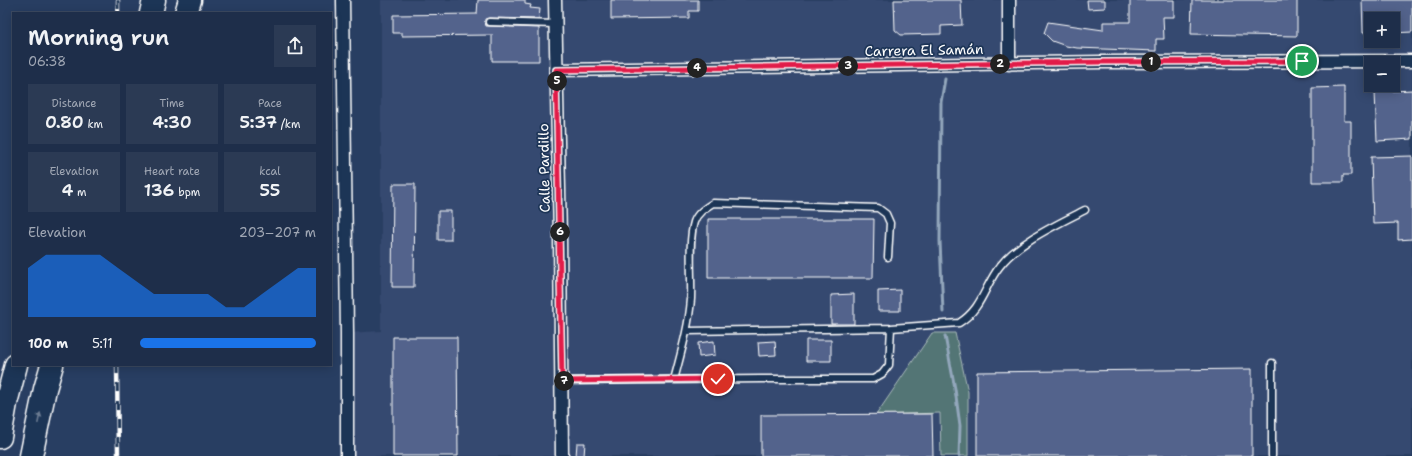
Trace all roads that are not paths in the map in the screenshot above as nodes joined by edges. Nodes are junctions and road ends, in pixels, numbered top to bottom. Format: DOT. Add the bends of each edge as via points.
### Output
graph roads {
  1 [pos="154,0"];
  2 [pos="190,0"];
  3 [pos="343,0"];
  4 [pos="555,0"];
  5 [pos="1009,0"];
  6 [pos="151,12"];
  7 [pos="186,12"];
  8 [pos="489,22"];
  9 [pos="555,24"];
  10 [pos="1412,61"];
  11 [pos="1008,64"];
  12 [pos="556,70"];
  13 [pos="1085,210"];
  14 [pos="888,257"];
  15 [pos="891,328"];
  16 [pos="687,331"];
  17 [pos="1272,363"];
  18 [pos="16,366"];
  19 [pos="52,366"];
  20 [pos="674,380"];
  21 [pos="562,381"];
  22 [pos="0,437"];
  23 [pos="31,456"];
  24 [pos="346,456"];
  25 [pos="562,456"];
  26 [pos="1272,456"];
  1 -- 6 [label="highway"];
  2 -- 7 [label="highway"];
  3 -- 24 [label="street"];
  4 -- 9 [label="street, Calle Pardillo"];
  5 -- 11 [label="street"];
  8 -- 9 [label="lane"];
  9 -- 12 [label="street, Calle Pardillo"];
  10 -- 11 [label="street, Carrera El Samán"];
  11 -- 12 [label="street, Carrera El Samán"];
  12 -- 21 [label="street, Calle Pardillo"];
  13 -- 15 [label="lane" via="1016,249 1000,266 977,307 959,323"];
  14 -- 16 [label="lane" via="890,223 886,214 878,208 713,203 702,209 694,221 691,300"];
  15 -- 16 [label="lane"];
  15 -- 20 [label="lane" via="889,365 882,374 873,379"];
  16 -- 20 [label="lane"];
  17 -- 26 [label="lane"];
  18 -- 22 [label="highway"];
  23 -- 19 [label="highway, one-way"];
  20 -- 21 [label="lane"];
  21 -- 25 [label="street, Calle Pardillo"];
}
